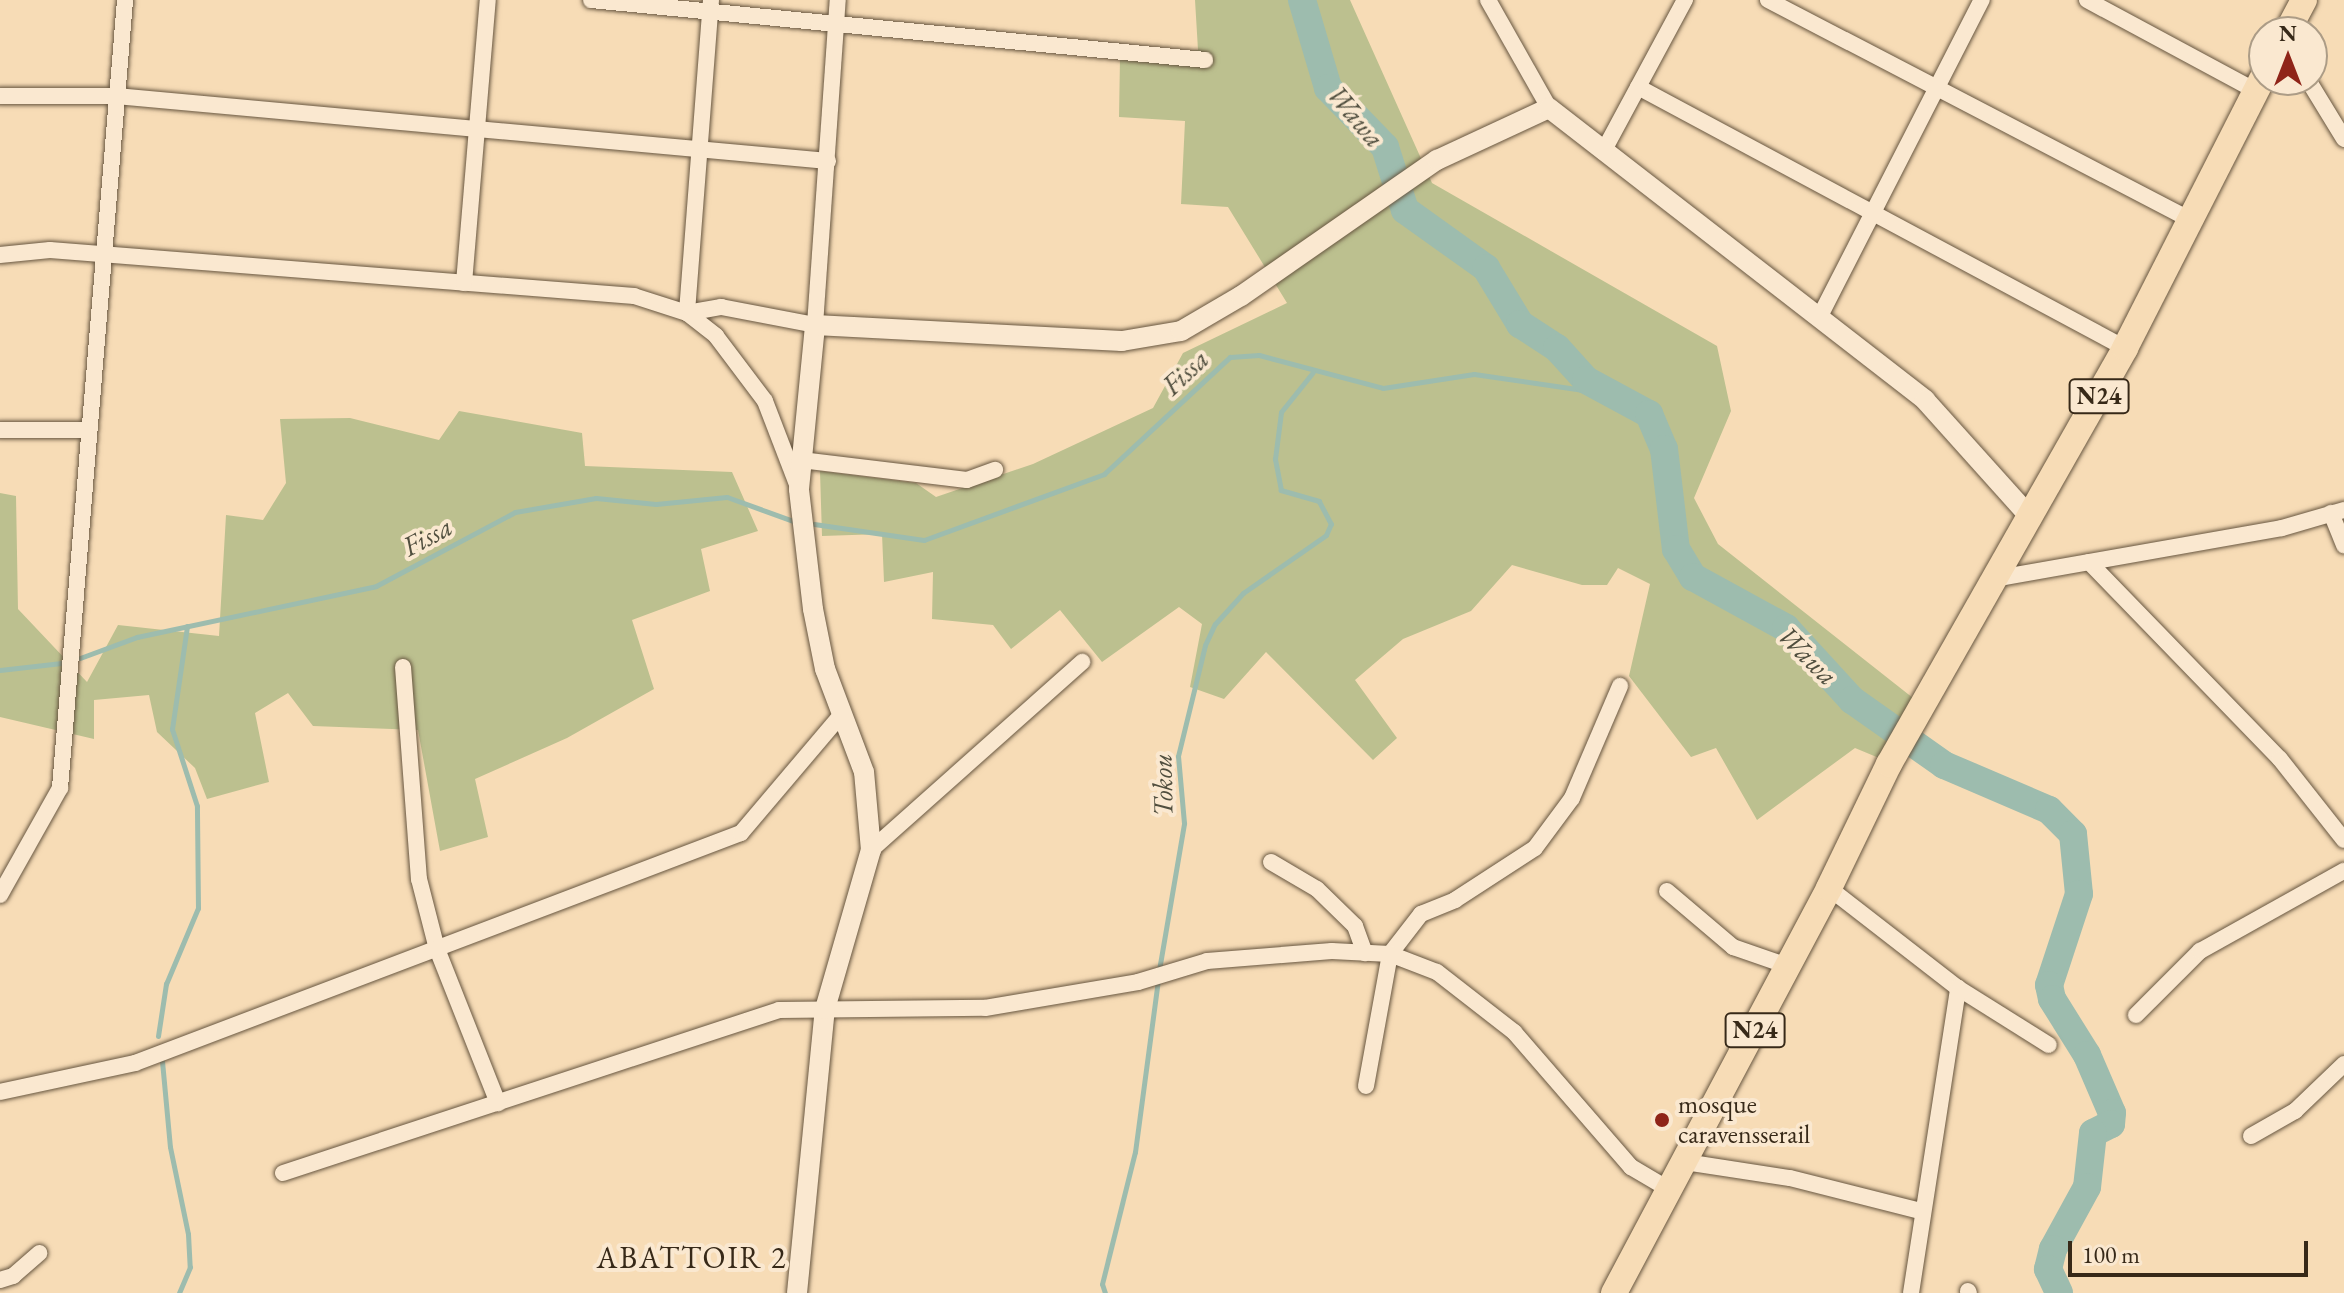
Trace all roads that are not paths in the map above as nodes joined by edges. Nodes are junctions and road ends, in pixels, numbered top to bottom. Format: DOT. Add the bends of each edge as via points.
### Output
graph roads {
  1 [pos="125,0"];
  2 [pos="488,0"];
  3 [pos="591,0"];
  4 [pos="838,0"];
  5 [pos="1488,0"];
  6 [pos="1685,0"];
  7 [pos="1768,0"];
  8 [pos="1982,0"];
  9 [pos="2087,0"];
  10 [pos="710,6"];
  11 [pos="838,24"];
  12 [pos="1205,60"];
  13 [pos="2248,77"];
  14 [pos="1638,87"];
  15 [pos="1936,88"];
  16 [pos="0,96"];
  17 [pos="116,96"];
  18 [pos="2253,96"];
  19 [pos="2318,96"];
  20 [pos="1549,108"];
  21 [pos="477,129"];
  22 [pos="2344,139"];
  23 [pos="700,148"];
  24 [pos="1603,152"];
  25 [pos="828,161"];
  26 [pos="1870,214"];
  27 [pos="2187,218"];
  28 [pos="105,254"];
  29 [pos="0,255"];
  30 [pos="464,283"];
  31 [pos="687,313"];
  32 [pos="1820,316"];
  33 [pos="815,325"];
  34 [pos="2125,348"];
  35 [pos="0,430"];
  36 [pos="89,430"];
  37 [pos="801,460"];
  38 [pos="995,470"];
  39 [pos="799,489"];
  40 [pos="2337,512"];
  41 [pos="2031,518"];
  42 [pos="2344,546"];
  43 [pos="2089,562"];
  44 [pos="1993,579"];
  45 [pos="1082,662"];
  46 [pos="403,667"];
  47 [pos="1620,686"];
  48 [pos="841,715"];
  49 [pos="2344,840"];
  50 [pos="871,850"];
  51 [pos="1271,862"];
  52 [pos="2344,871"];
  53 [pos="1829,888"];
  54 [pos="1667,891"];
  55 [pos="0,895"];
  56 [pos="437,949"];
  57 [pos="1365,953"];
  58 [pos="1390,954"];
  59 [pos="1788,966"];
  60 [pos="1958,988"];
  61 [pos="825,1009"];
  62 [pos="2136,1015"];
  63 [pos="2049,1045"];
  64 [pos="2344,1064"];
  65 [pos="1366,1086"];
  66 [pos="0,1092"];
  67 [pos="498,1103"];
  68 [pos="2251,1136"];
  69 [pos="1685,1162"];
  70 [pos="283,1173"];
  71 [pos="1670,1190"];
  72 [pos="1920,1211"];
  73 [pos="39,1253"];
  74 [pos="0,1280"];
  75 [pos="797,1293"];
  76 [pos="1614,1293"];
  77 [pos="1911,1293"];
  1 -- 17 [label="street"];
  2 -- 21 [label="street"];
  3 -- 10 [label="street"];
  4 -- 11 [label="street"];
  5 -- 20 [label="street"];
  6 -- 14 [label="street"];
  7 -- 15 [label="street"];
  8 -- 15 [label="street"];
  9 -- 13 [label="street"];
  10 -- 11 [label="street"];
  10 -- 23 [label="street"];
  11 -- 12 [label="street"];
  11 -- 25 [label="street"];
  14 -- 24 [label="street"];
  14 -- 26 [label="street"];
  15 -- 26 [label="street"];
  15 -- 27 [label="street"];
  16 -- 17 [label="street"];
  17 -- 21 [label="street"];
  17 -- 28 [label="street"];
  18 -- 27 [label="main road, N24"];
  19 -- 22 [label="street"];
  20 -- 24 [label="street"];
  20 -- 33 [label="street" via="1461,147 1414,175 1205,320 1149,339"];
  21 -- 23 [label="street"];
  21 -- 30 [label="street"];
  23 -- 25 [label="street"];
  23 -- 31 [label="street"];
  24 -- 32 [label="street"];
  25 -- 33 [label="street"];
  26 -- 32 [label="street"];
  26 -- 34 [label="street"];
  27 -- 34 [label="main road, N24"];
  28 -- 29 [label="street" via="50,250"];
  28 -- 30 [label="street"];
  28 -- 36 [label="street"];
  30 -- 31 [label="street" via="634,296"];
  31 -- 33 [label="street" via="721,307"];
  31 -- 39 [label="street" via="716,336 765,401"];
  32 -- 41 [label="street" via="1925,400"];
  33 -- 37 [label="street"];
  34 -- 41 [label="main road, N24"];
  35 -- 36 [label="street"];
  36 -- 55 [label="street" via="60,788"];
  37 -- 38 [label="street" via="967,480"];
  37 -- 39 [label="street"];
  39 -- 48 [label="street" via="813,609"];
  40 -- 42 [label="street"];
  40 -- 43 [label="street" via="2282,528"];
  41 -- 44 [label="main road, N24"];
  43 -- 44 [label="street"];
  43 -- 49 [label="street" via="2280,759"];
  44 -- 53 [label="main road, N24" via="1889,764"];
  45 -- 50 [label="street"];
  46 -- 56 [label="street" via="419,879"];
  47 -- 58 [label="street" via="1572,798 1535,848 1455,900 1421,914"];
  48 -- 50 [label="street" via="864,772"];
  48 -- 56 [label="street" via="741,833"];
  50 -- 61 [label="street"];
  51 -- 57 [label="street" via="1317,889 1355,926"];
  52 -- 62 [label="street" via="2200,951"];
  53 -- 59 [label="main road, N24"];
  53 -- 60 [label="street"];
  54 -- 59 [label="street" via="1733,947"];
  56 -- 66 [label="street" via="135,1063"];
  56 -- 67 [label="street"];
  57 -- 58 [label="street"];
  57 -- 61 [label="street" via="1207,961 1138,982 985,1008"];
  58 -- 65 [label="street"];
  58 -- 71 [label="street" via="1437,972 1514,1032 1631,1167"];
  59 -- 69 [label="main road, N24"];
  60 -- 63 [label="street"];
  60 -- 72 [label="street"];
  61 -- 67 [label="street" via="779,1010 733,1021"];
  61 -- 75 [label="street"];
  64 -- 68 [label="street" via="2295,1111"];
  67 -- 70 [label="street"];
  69 -- 71 [label="main road, N24"];
  69 -- 72 [label="street" via="1790,1178"];
  71 -- 76 [label="main road, N24"];
  72 -- 77 [label="street"];
  73 -- 74 [label="street" via="13,1276"];
}
